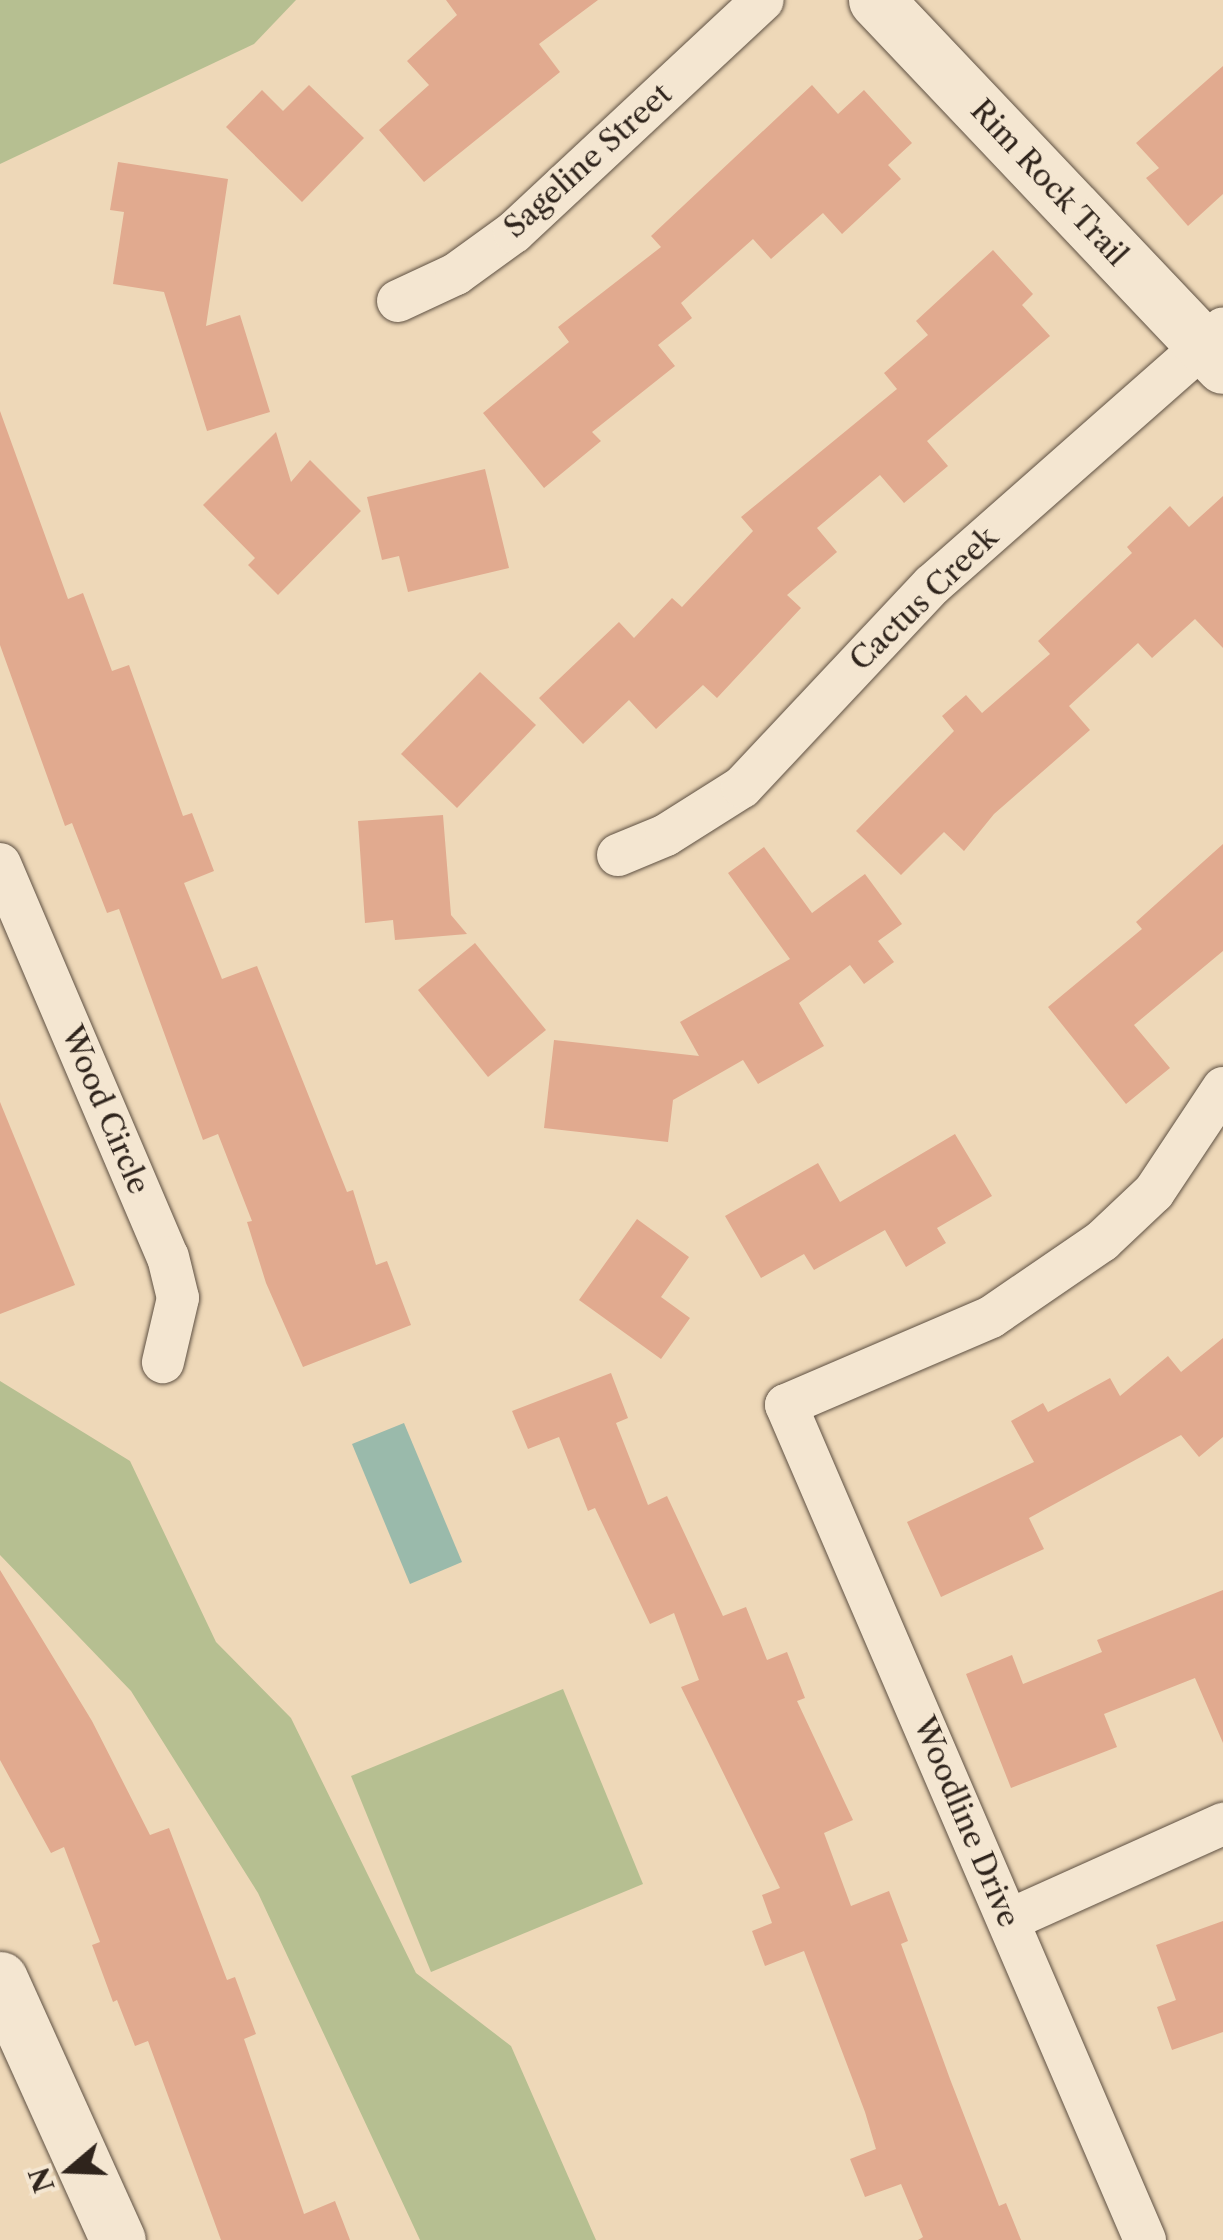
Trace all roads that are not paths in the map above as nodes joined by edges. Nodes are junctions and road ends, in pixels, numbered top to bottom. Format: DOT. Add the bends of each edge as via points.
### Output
graph roads {
  1 [pos="763,0"];
  2 [pos="876,0"];
  3 [pos="398,301"];
  4 [pos="1217,347"];
  5 [pos="618,855"];
  6 [pos="4,882"];
  7 [pos="1223,1088"];
  8 [pos="163,1362"];
  9 [pos="1223,1824"];
  10 [pos="1009,1920"];
  11 [pos="0,1978"];
  12 [pos="118,2240"];
  13 [pos="1145,2240"];
  1 -- 3 [label="street, Sageline Street" via="514,232 456,274"];
  2 -- 4 [label="street, Rim Rock Trail"];
  4 -- 5 [label="street, Cactus Creek" via="932,585 753,777 705,812"];
  6 -- 8 [label="street, Wood Circle" via="168,1257 178,1298"];
  7 -- 10 [label="street, Woodline Drive" via="1154,1192 1102,1242 991,1317 786,1405"];
  9 -- 10 [label="street"];
  10 -- 13 [label="street, Woodline Drive"];
  11 -- 12 [label="street"];
}
